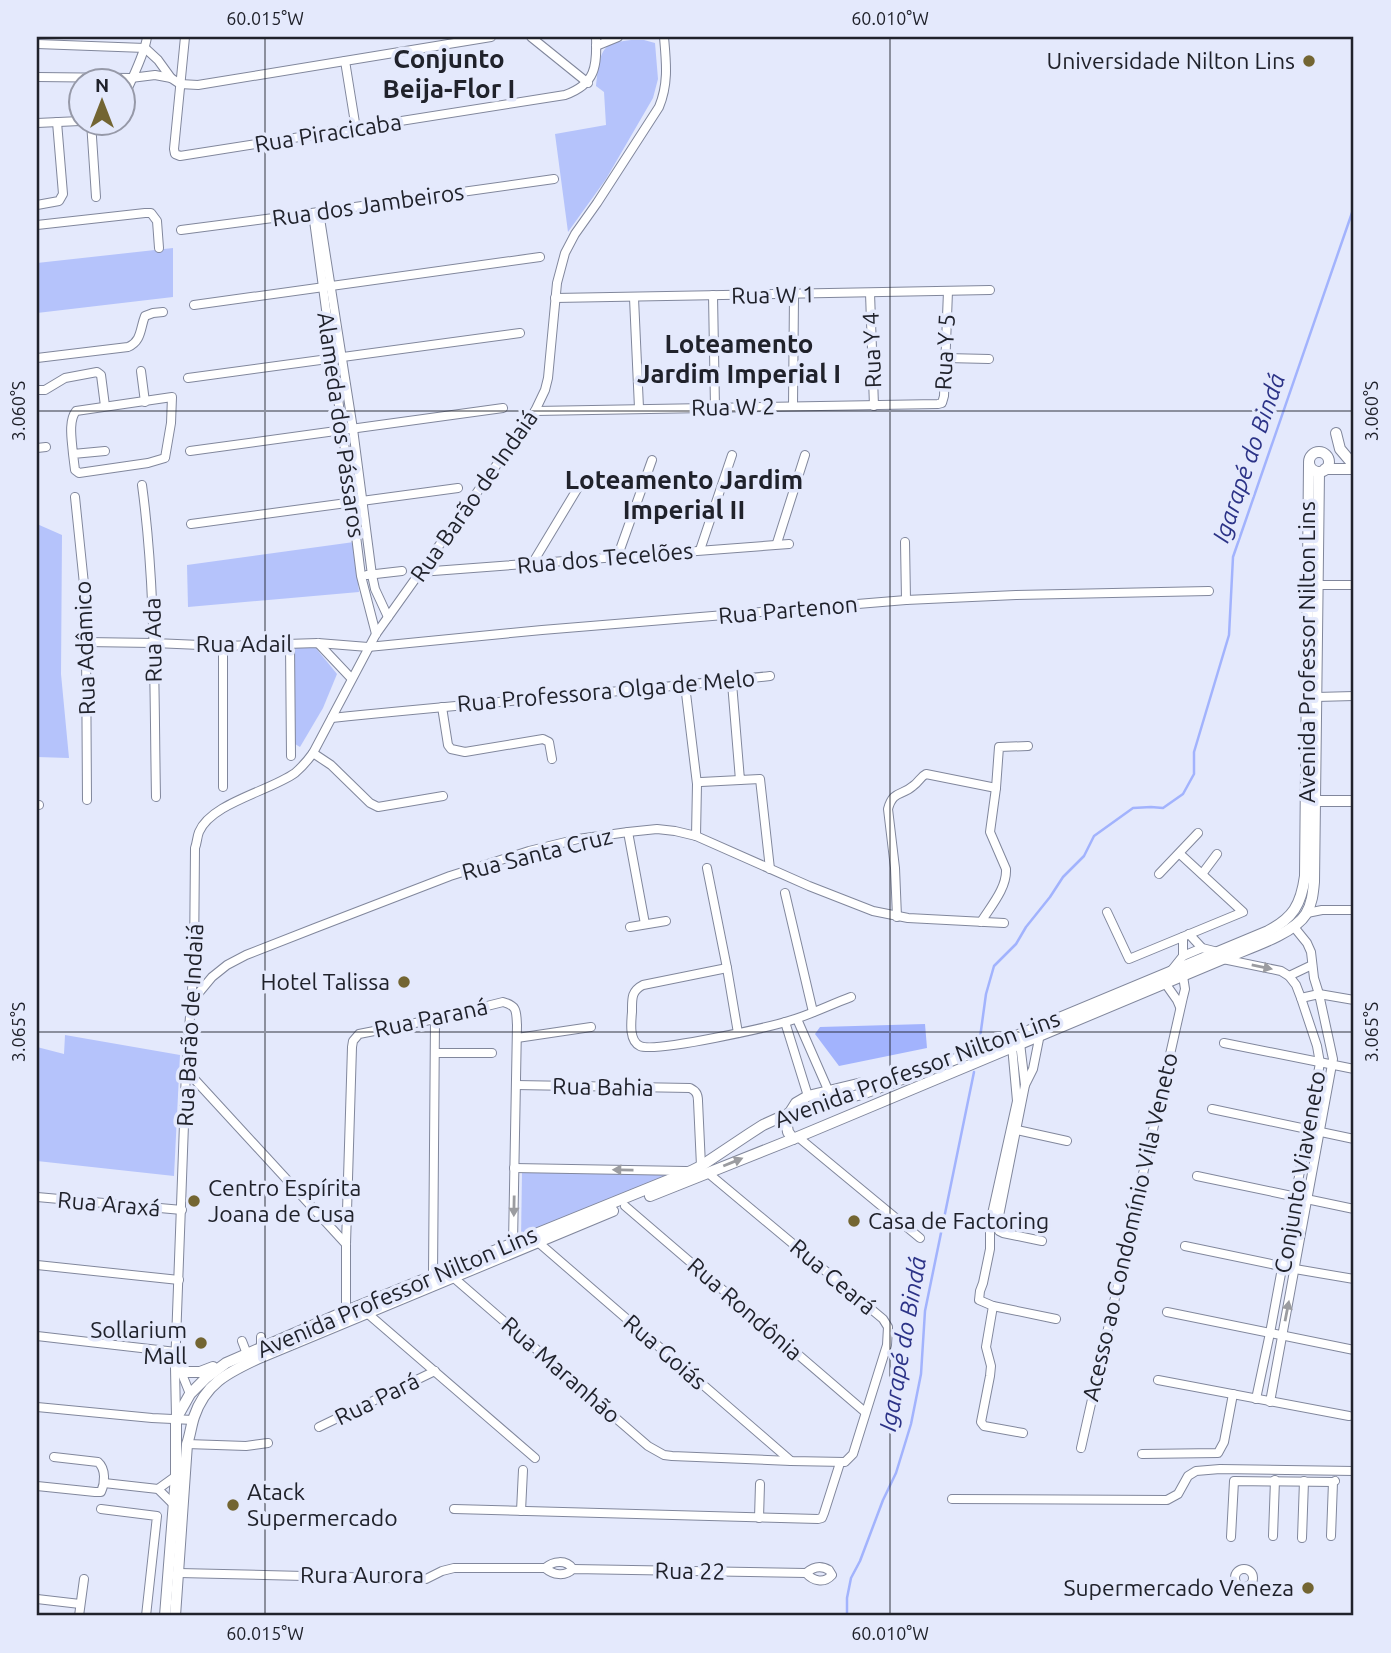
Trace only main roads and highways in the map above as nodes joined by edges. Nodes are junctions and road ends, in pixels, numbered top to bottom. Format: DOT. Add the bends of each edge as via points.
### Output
graph roads {
  1 [pos="1336,433"];
  2 [pos="1324,454"];
  3 [pos="1353,464"];
  4 [pos="1318,469"];
  5 [pos="1316,801"];
  6 [pos="1354,801"];
  7 [pos="1220,955"];
  8 [pos="985,1053"];
  9 [pos="970,1059"];
  10 [pos="878,1088"];
  11 [pos="787,1115"];
  12 [pos="769,1135"];
  13 [pos="795,1138"];
  14 [pos="700,1170"];
  15 [pos="226,1363"];
  16 [pos="182,1372"];
  17 [pos="165,1616"];
  18 [pos="174,1616"];
  1 -- 3 [label="main road" via="1340,449"];
  2 -- 3 [label="main road"];
  2 -- 4 [label="main road" via="1329,463"];
  2 -- 4 [label="main road" via="1310,457"];
  3 -- 4 [label="main road, Avenida Professor Nilton Lins"];
  4 -- 5 [label="main road, Avenida Professor Nilton Lins"];
  4 -- 7 [label="main road, Avenida Professor Nilton Lins" via="1303,889 1287,919"];
  5 -- 6 [label="main road"];
  5 -- 7 [label="main road, Avenida Professor Nilton Lins" via="1314,882 1307,913 1294,927"];
  7 -- 8 [label="main road, Avenida Professor Nilton Lins" via="1171,971"];
  7 -- 8 [label="main road, Avenida Professor Nilton Lins" via="1183,976 1016,1045"];
  8 -- 9 [label="main road, Avenida Professor Nilton Lins"];
  9 -- 10 [label="main road, Avenida Professor Nilton Lins"];
  9 -- 13 [label="main road, Avenida Professor Nilton Lins"];
  10 -- 11 [label="main road, Avenida Professor Nilton Lins"];
  10 -- 11 [label="main road" via="862,1083 808,1096 796,1102"];
  11 -- 12 [label="main road, Avenida Professor Nilton Lins"];
  11 -- 13 [label="main road" via="788,1132"];
  12 -- 13 [label="main road, Avenida Professor Nilton Lins"];
  14 -- 12 [label="main road, Avenida Professor Nilton Lins, one-way"];
  12 -- 14 [label="main road, Avenida Professor Nilton Lins"];
  14 -- 15 [label="main road, Avenida Professor Nilton Lins" via="261,1343"];
  14 -- 18 [label="main road, Avenida Professor Nilton Lins" via="230,1372 213,1384 200,1401 187,1444"];
  15 -- 16 [label="main road" via="200,1372"];
  15 -- 17 [label="main road, Avenida Professor Nilton Lins" via="190,1394 176,1419"];
}
